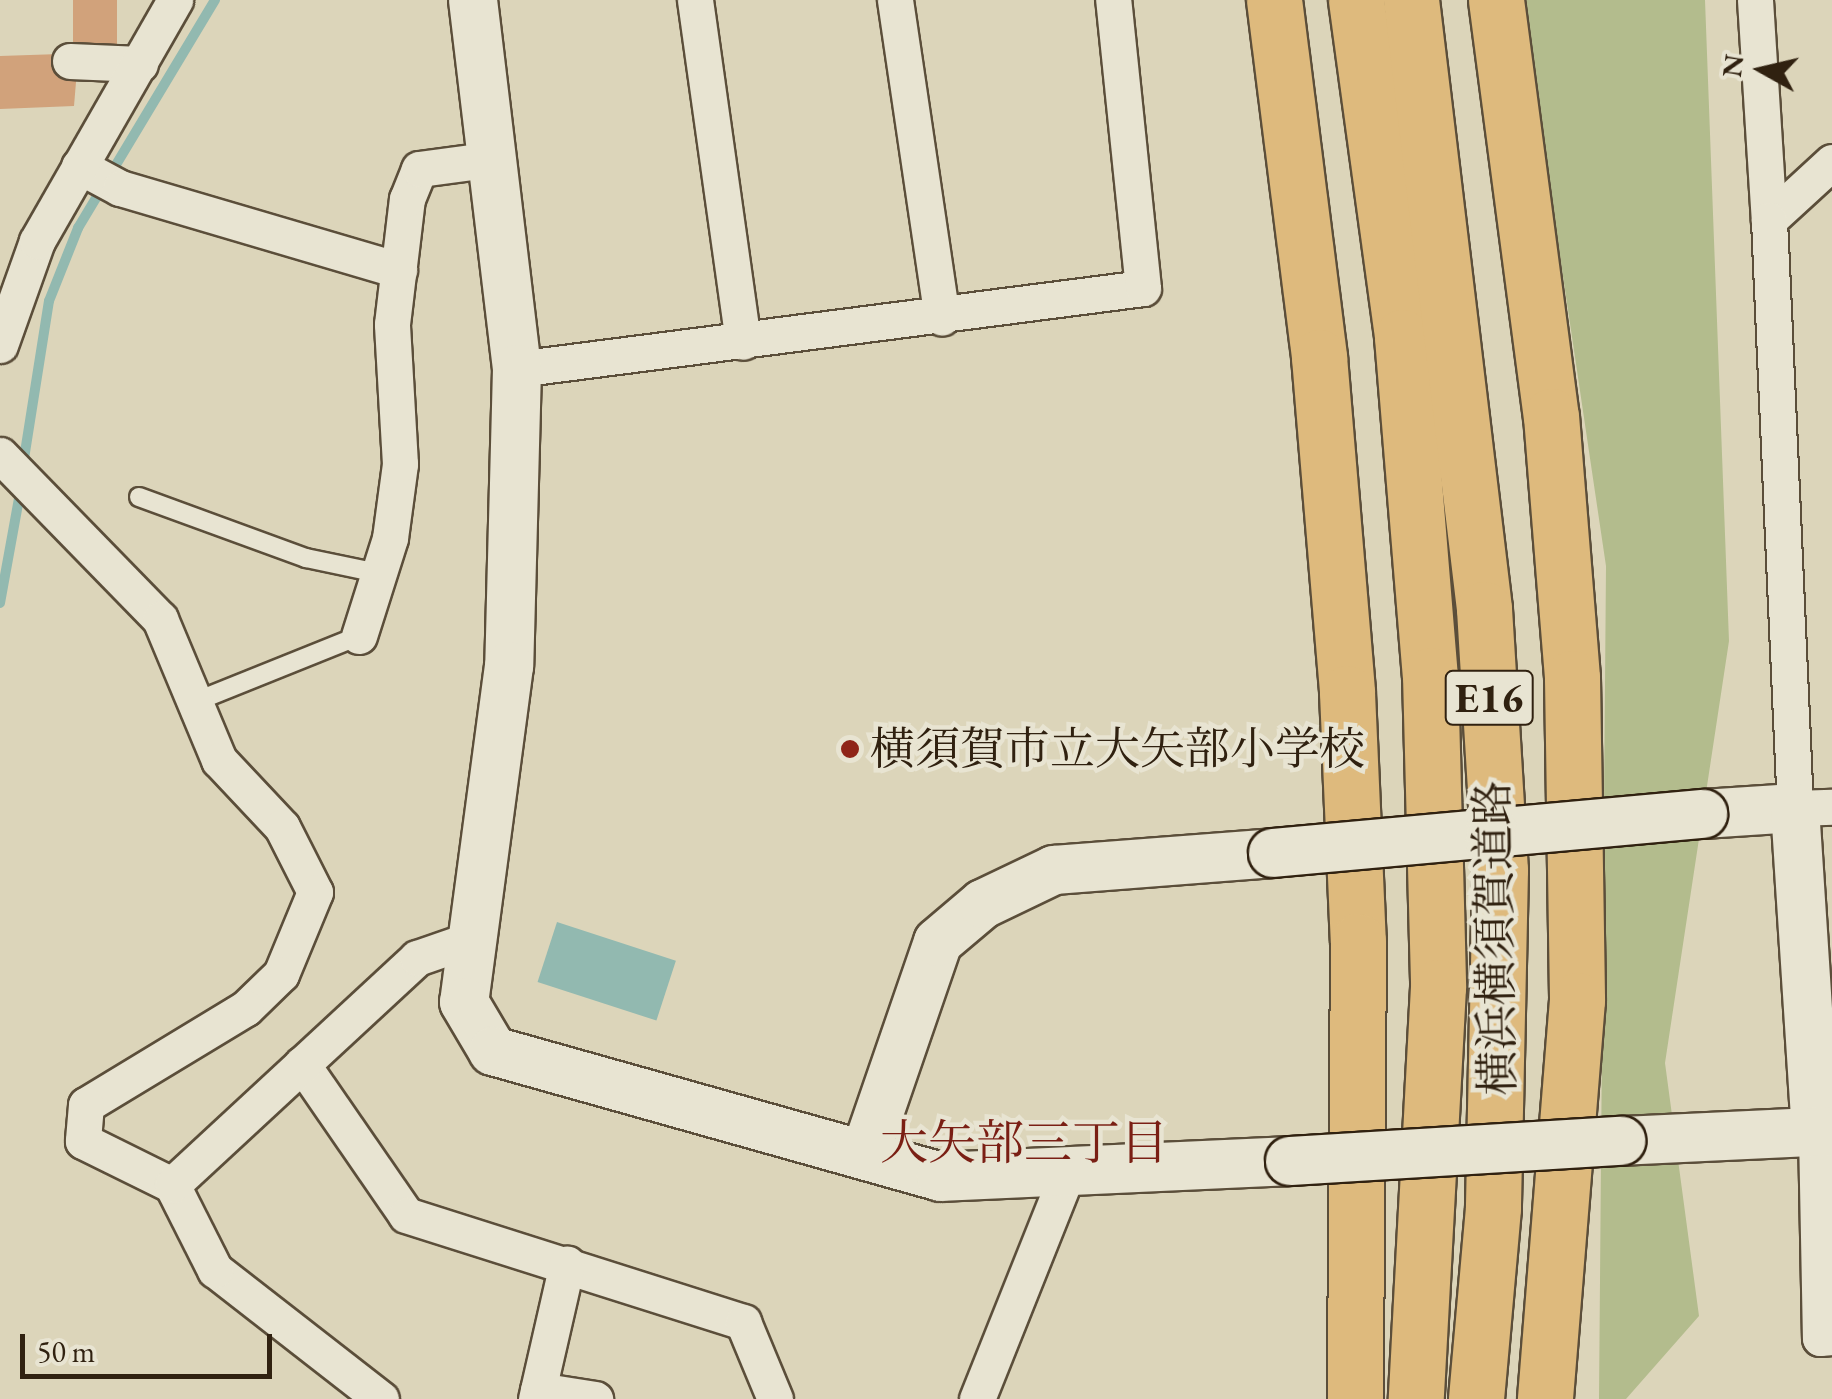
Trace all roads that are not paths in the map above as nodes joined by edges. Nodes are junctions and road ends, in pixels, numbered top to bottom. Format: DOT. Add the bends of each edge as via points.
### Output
graph roads {
  1 [pos="176,0"];
  2 [pos="473,0"];
  3 [pos="695,0"];
  4 [pos="895,0"];
  5 [pos="1113,0"];
  6 [pos="1274,0"];
  7 [pos="1356,0"];
  8 [pos="1411,0"];
  9 [pos="1496,0"];
  10 [pos="1755,0"];
  11 [pos="70,61"];
  12 [pos="140,64"];
  13 [pos="494,159"];
  14 [pos="1832,162"];
  15 [pos="84,168"];
  16 [pos="1769,220"];
  17 [pos="399,270"];
  18 [pos="942,318"];
  19 [pos="744,342"];
  20 [pos="0,346"];
  21 [pos="517,369"];
  22 [pos="2,455"];
  23 [pos="139,497"];
  24 [pos="378,573"];
  25 [pos="359,636"];
  26 [pos="197,701"];
  27 [pos="1814,807"];
  28 [pos="469,940"];
  29 [pos="302,1064"];
  30 [pos="1824,1131"];
  31 [pos="865,1154"];
  32 [pos="1068,1172"];
  33 [pos="172,1184"];
  34 [pos="566,1264"];
  35 [pos="1832,1338"];
  36 [pos="537,1395"];
  37 [pos="381,1399"];
  38 [pos="595,1399"];
  39 [pos="775,1399"];
  40 [pos="977,1399"];
  41 [pos="1355,1399"];
  42 [pos="1416,1399"];
  43 [pos="1476,1399"];
  44 [pos="1544,1399"];
  1 -- 12 [label="street"];
  2 -- 13 [label="street"];
  3 -- 19 [label="street"];
  4 -- 18 [label="street"];
  5 -- 18 [label="street" via="1143,288"];
  6 -- 41 [label="highway" via="1321,374 1347,693 1358,942"];
  7 -- 42 [label="highway, 横浜横須賀道路 / E16" via="1402,336 1430,676 1438,988"];
  8 -- 43 [label="highway, 横浜横須賀道路 / E16" via="1484,609 1500,870 1493,1208"];
  9 -- 44 [label="highway" via="1550,416 1572,678 1577,1000"];
  10 -- 16 [label="street"];
  11 -- 12 [label="street"];
  12 -- 15 [label="street"];
  13 -- 17 [label="street" via="419,169"];
  13 -- 21 [label="street"];
  14 -- 16 [label="street"];
  15 -- 17 [label="street" via="120,188"];
  15 -- 20 [label="street" via="37,241"];
  16 -- 27 [label="street"];
  17 -- 24 [label="street" via="400,464"];
  18 -- 19 [label="street"];
  19 -- 21 [label="street"];
  21 -- 28 [label="street" via="509,666"];
  22 -- 26 [label="street" via="160,619"];
  23 -- 24 [label="lane" via="306,558"];
  24 -- 25 [label="street"];
  25 -- 26 [label="lane"];
  26 -- 33 [label="street" via="219,760 282,827 315,892 281,974 246,1008 86,1106 83,1142"];
  27 -- 30 [label="street"];
  27 -- 31 [label="street, bridge" via="1054,870 982,904 938,942"];
  28 -- 29 [label="street" via="417,958"];
  28 -- 31 [label="street" via="464,1002 493,1051 518,1065"];
  29 -- 33 [label="street"];
  29 -- 34 [label="street" via="406,1215"];
  30 -- 32 [label="street, bridge"];
  30 -- 35 [label="street" via="1820,1338"];
  31 -- 32 [label="street" via="941,1177"];
  32 -- 40 [label="street"];
  33 -- 37 [label="street" via="215,1270"];
  34 -- 36 [label="street"];
  34 -- 39 [label="street" via="742,1322"];
  36 -- 38 [label="street"];
}
